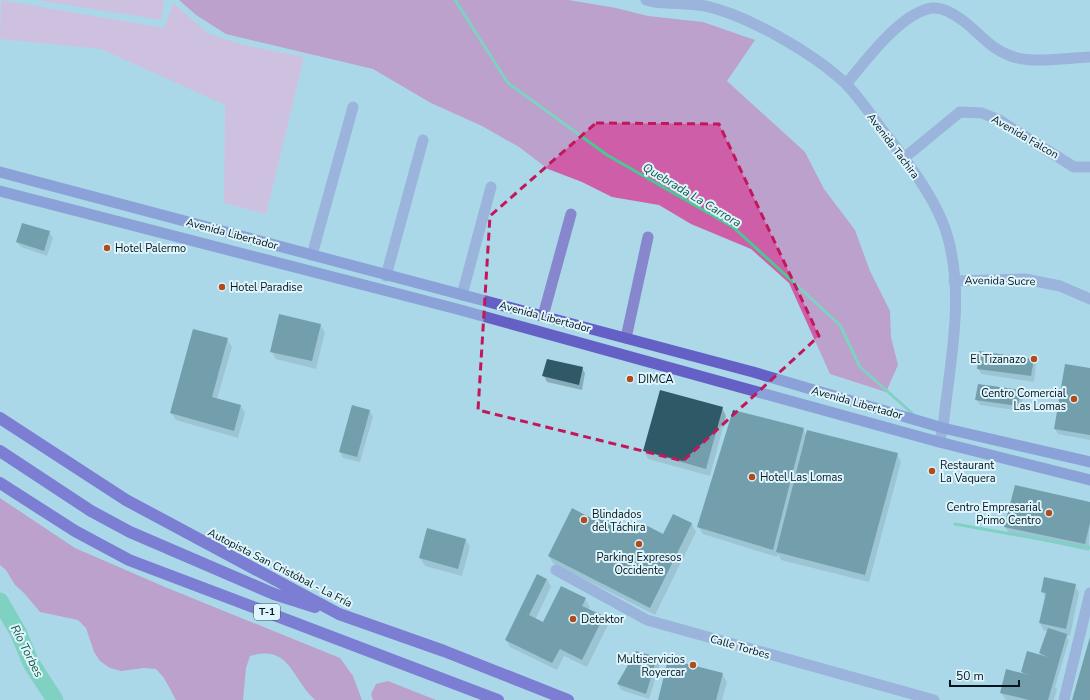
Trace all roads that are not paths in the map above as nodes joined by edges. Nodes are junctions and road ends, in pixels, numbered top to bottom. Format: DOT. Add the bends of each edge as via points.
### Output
graph roads {
  1 [pos="646,0"];
  2 [pos="1090,57"];
  3 [pos="846,84"];
  4 [pos="353,107"];
  5 [pos="424,140"];
  6 [pos="904,158"];
  7 [pos="1090,167"];
  8 [pos="0,172"];
  9 [pos="492,187"];
  10 [pos="0,191"];
  11 [pos="571,214"];
  12 [pos="648,237"];
  13 [pos="312,256"];
  14 [pos="386,276"];
  15 [pos="954,281"];
  16 [pos="462,295"];
  17 [pos="1090,299"];
  18 [pos="543,316"];
  19 [pos="626,338"];
  20 [pos="0,418"];
  21 [pos="943,428"];
  22 [pos="939,442"];
  23 [pos="0,451"];
  24 [pos="1090,462"];
  25 [pos="1090,480"];
  26 [pos="0,483"];
  27 [pos="556,570"];
  28 [pos="1090,593"];
  29 [pos="339,614"];
  30 [pos="498,700"];
  31 [pos="568,700"];
  32 [pos="934,700"];
  33 [pos="1064,700"];
  1 -- 3 [label="street, Avenida Tachira" via="704,6 734,14 791,44 824,65"];
  2 -- 3 [label="street" via="1012,57 982,40 965,22 949,11 932,8 912,15 894,30"];
  3 -- 6 [label="street, Avenida Tachira"];
  4 -- 13 [label="street"];
  5 -- 14 [label="street"];
  6 -- 7 [label="street, Avenida Falcon" via="960,112 970,111 999,120 1074,166"];
  6 -- 15 [label="street, Avenida Tachira" via="928,195 948,238"];
  8 -- 13 [label="main road, Avenida Libertador"];
  9 -- 16 [label="street"];
  10 -- 22 [label="main road, Avenida Libertador" via="449,307"];
  11 -- 18 [label="street"];
  12 -- 19 [label="street"];
  13 -- 14 [label="main road, Avenida Libertador"];
  14 -- 16 [label="main road, Avenida Libertador"];
  15 -- 17 [label="street, Avenida Sucre" via="1025,279 1060,286"];
  15 -- 21 [label="street, Avenida Tachira" via="956,313"];
  16 -- 18 [label="main road, Avenida Libertador"];
  18 -- 19 [label="main road, Avenida Libertador"];
  19 -- 21 [label="main road, Avenida Libertador"];
  20 -- 29 [label="highway, Autopista San Cristóbal - La Fría" via="126,500"];
  21 -- 22 [label="street, Avenida Tachira"];
  21 -- 24 [label="main road, Avenida Libertador"];
  22 -- 25 [label="main road, Avenida Libertador"];
  23 -- 29 [label="highway" via="91,511 130,532 274,594"];
  26 -- 30 [label="highway, T-1" via="75,531 129,560"];
  27 -- 32 [label="street, Calle Torbes" via="647,620"];
  28 -- 33 [label="street"];
  29 -- 31 [label="highway, Autopista San Cristóbal - La Fría" via="444,651"];
}
